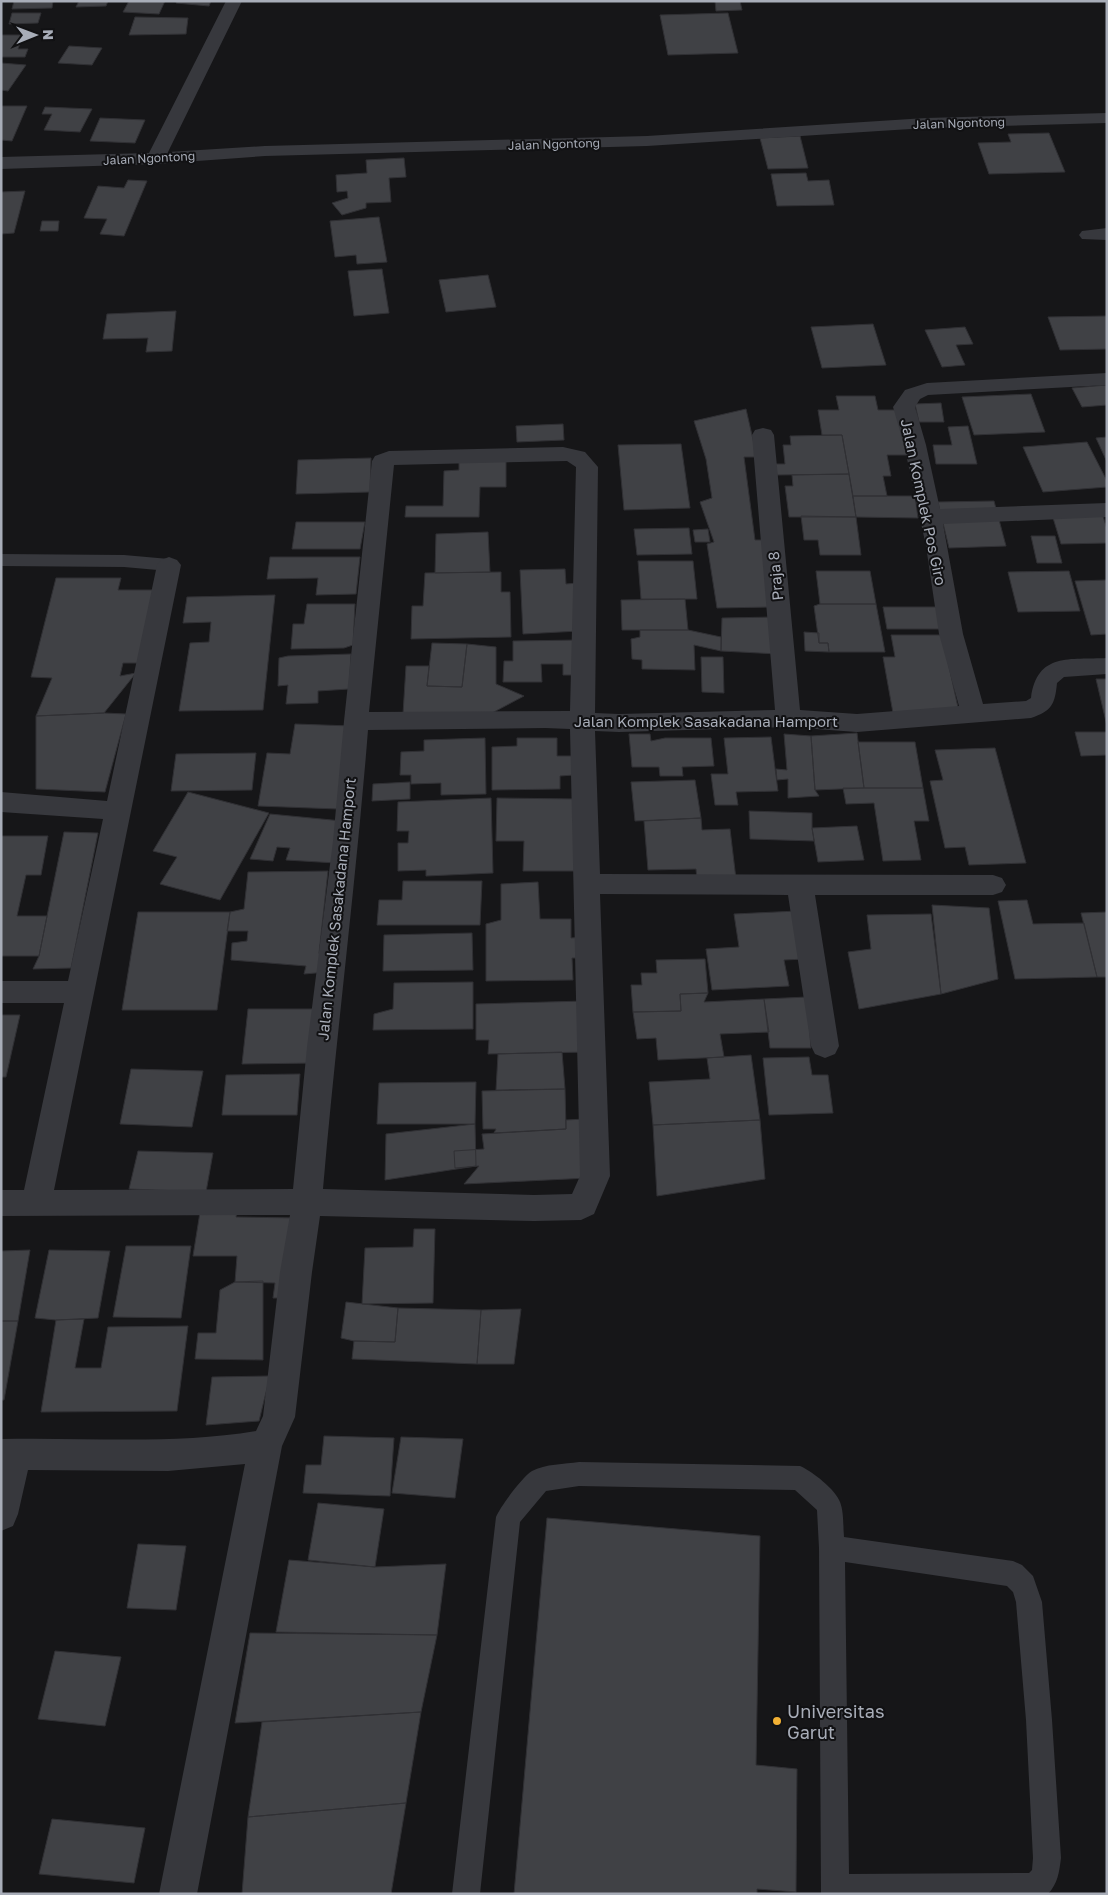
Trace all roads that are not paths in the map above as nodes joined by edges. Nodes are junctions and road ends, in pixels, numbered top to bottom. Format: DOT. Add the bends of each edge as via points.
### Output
graph roads {
  1 [pos="234,1"];
  2 [pos="1107,118"];
  3 [pos="156,158"];
  4 [pos="1,163"];
  5 [pos="1107,379"];
  6 [pos="762,435"];
  7 [pos="1107,510"];
  8 [pos="930,517"];
  9 [pos="1,560"];
  10 [pos="169,565"];
  11 [pos="1107,666"];
  12 [pos="973,714"];
  13 [pos="788,718"];
  14 [pos="356,721"];
  15 [pos="582,721"];
  16 [pos="1,802"];
  17 [pos="118,811"];
  18 [pos="586,884"];
  19 [pos="800,884"];
  20 [pos="993,885"];
  21 [pos="1,992"];
  22 [pos="79,992"];
  23 [pos="825,1046"];
  24 [pos="307,1202"];
  25 [pos="1,1203"];
  26 [pos="36,1204"];
  27 [pos="266,1445"];
  28 [pos="8,1455"];
  29 [pos="1,1514"];
  30 [pos="832,1548"];
  31 [pos="835,1891"];
  32 [pos="178,1894"];
  33 [pos="466,1894"];
  1 -- 3 [label="street"];
  2 -- 3 [label="street, Jalan Ngontong" via="926,123 647,141 265,151"];
  3 -- 4 [label="street, Jalan Ngontong"];
  5 -- 8 [label="street, Jalan Komplek Pos Giro" via="1024,382 915,392 904,407"];
  6 -- 13 [label="street, Praja 8"];
  7 -- 8 [label="street"];
  8 -- 12 [label="street, Jalan Komplek Pos Giro" via="951,634"];
  9 -- 10 [label="lane" via="124,561"];
  10 -- 17 [label="street"];
  11 -- 12 [label="street, Jalan Komplek Sasakadana Hamport" via="1059,670 1050,675 1045,683 1043,700 1031,709"];
  12 -- 13 [label="street, Jalan Komplek Sasakadana Hamport" via="856,723"];
  13 -- 15 [label="street, Jalan Komplek Sasakadana Hamport" via="620,723"];
  14 -- 15 [label="street, Jalan Komplek Sasakadana Hamport"];
  14 -- 15 [label="street" via="383,461 389,458 563,454 578,456 587,467"];
  14 -- 24 [label="street, Jalan Komplek Sasakadana Hamport"];
  15 -- 18 [label="street"];
  16 -- 17 [label="street"];
  17 -- 22 [label="street"];
  18 -- 19 [label="street"];
  18 -- 24 [label="street" via="596,1176 583,1205 534,1208"];
  19 -- 20 [label="street"];
  19 -- 23 [label="street"];
  21 -- 22 [label="street"];
  22 -- 26 [label="street"];
  24 -- 26 [label="street"];
  24 -- 27 [label="street, Jalan Komplek Sasakadana Hamport" via="279,1417"];
  25 -- 26 [label="street"];
  27 -- 28 [label="street" via="238,1451 156,1455"];
  27 -- 32 [label="street, Jalan Komplek Sasakadana Hamport"];
  28 -- 29 [label="street"];
  30 -- 31 [label="lane"];
  30 -- 31 [label="lane" via="1013,1574 1024,1585 1029,1602 1047,1858 1045,1876 1036,1887"];
  30 -- 33 [label="lane" via="828,1504 800,1478 580,1474 539,1480 508,1517"];
}
